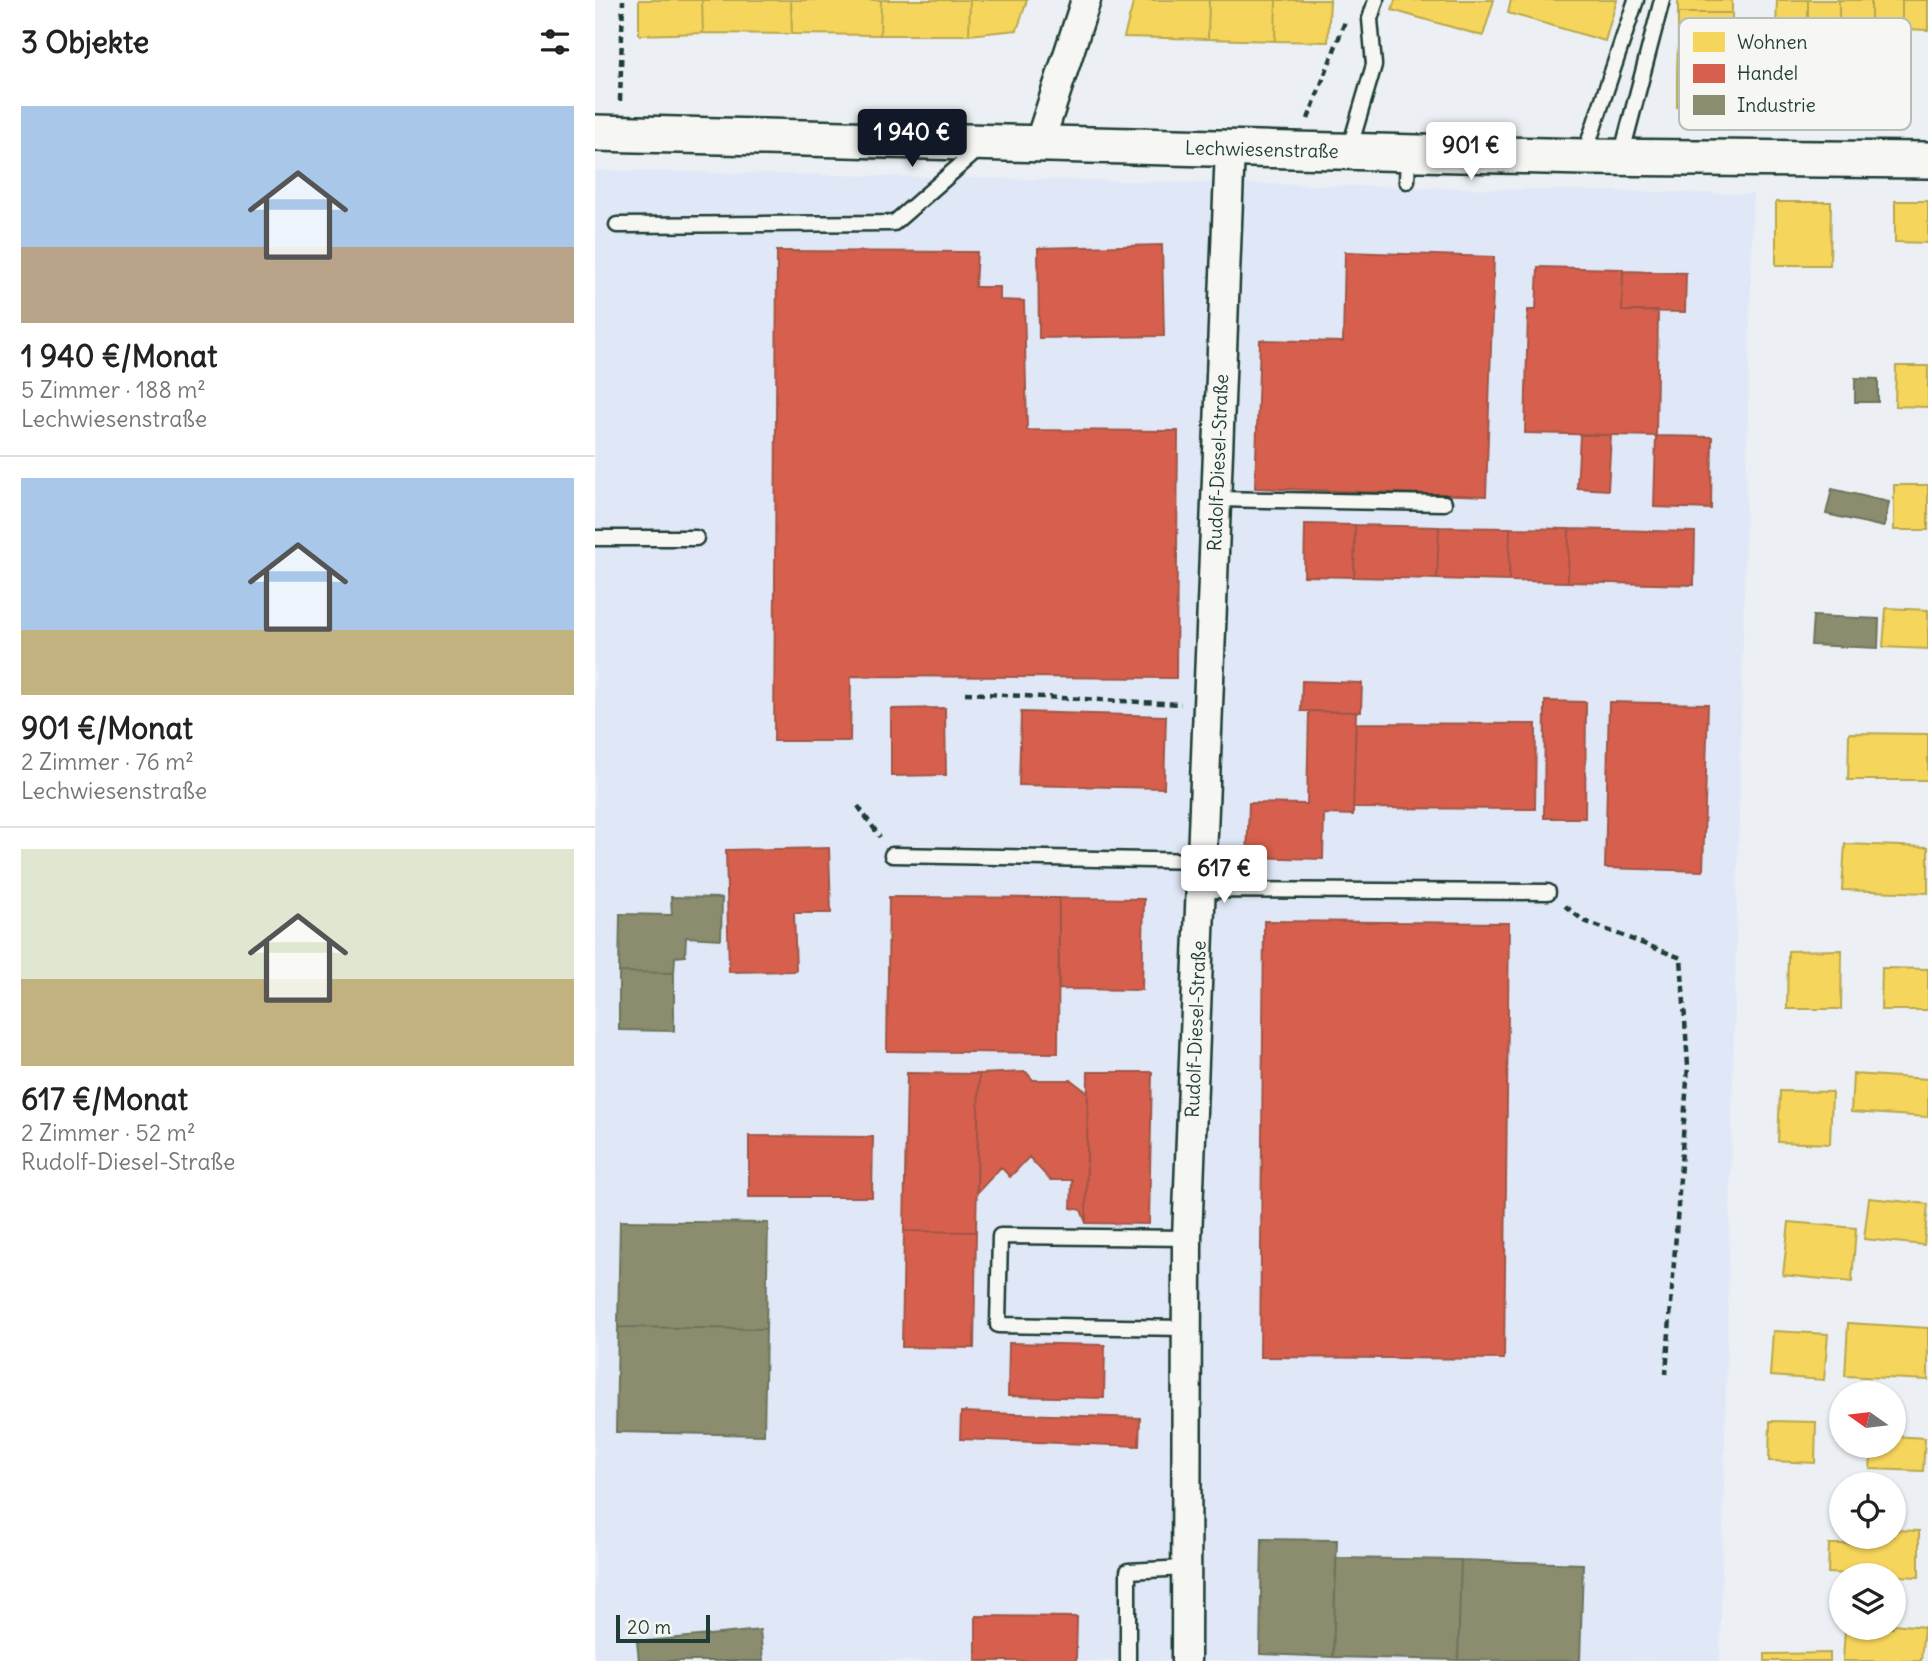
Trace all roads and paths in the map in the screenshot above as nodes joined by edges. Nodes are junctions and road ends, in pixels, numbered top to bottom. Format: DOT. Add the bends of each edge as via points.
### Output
graph roads {
  1 [pos="624,0"];
  2 [pos="1086,0"];
  3 [pos="1376,0"];
  4 [pos="1636,0"];
  5 [pos="1662,0"];
  6 [pos="1347,15"];
  7 [pos="607,134"];
  8 [pos="986,143"];
  9 [pos="1039,144"];
  10 [pos="1230,148"];
  11 [pos="1296,149"];
  12 [pos="1349,152"];
  13 [pos="1584,157"];
  14 [pos="1620,158"];
  15 [pos="1928,160"];
  16 [pos="617,225"];
  17 [pos="1215,499"];
  18 [pos="1444,503"];
  19 [pos="595,538"];
  20 [pos="696,538"];
  21 [pos="965,694"];
  22 [pos="1207,705"];
  23 [pos="858,806"];
  24 [pos="892,855"];
  25 [pos="1201,861"];
  26 [pos="1200,890"];
  27 [pos="1549,892"];
  28 [pos="1187,1238"];
  29 [pos="1186,1328"];
  30 [pos="1666,1374"];
  31 [pos="1186,1568"];
  32 [pos="1128,1661"];
  33 [pos="1187,1661"];
  1 -- 7 [label="path"];
  2 -- 9 [label="street"];
  3 -- 12 [label="lane" via="1370,19 1374,65"];
  4 -- 13 [label="lane"];
  5 -- 14 [label="lane"];
  6 -- 11 [label="path"];
  7 -- 8 [label="street, Lechwiesenstraße"];
  8 -- 9 [label="street, Lechwiesenstraße"];
  8 -- 16 [label="lane" via="894,223"];
  9 -- 10 [label="street, Lechwiesenstraße"];
  10 -- 11 [label="street, Lechwiesenstraße"];
  10 -- 17 [label="street, Rudolf-Diesel-Straße" via="1232,251"];
  11 -- 12 [label="street, Lechwiesenstraße"];
  12 -- 13 [label="street, Lechwiesenstraße" via="1408,167"];
  13 -- 14 [label="street, Lechwiesenstraße"];
  14 -- 15 [label="street, Lechwiesenstraße"];
  17 -- 18 [label="lane"];
  17 -- 22 [label="street, Rudolf-Diesel-Straße"];
  19 -- 20 [label="lane"];
  21 -- 22 [label="path"];
  22 -- 25 [label="street, Rudolf-Diesel-Straße"];
  23 -- 24 [label="path"];
  24 -- 25 [label="lane"];
  25 -- 26 [label="street, Rudolf-Diesel-Straße"];
  26 -- 27 [label="lane"];
  26 -- 28 [label="street, Rudolf-Diesel-Straße"];
  27 -- 30 [label="path" via="1584,921 1681,958 1688,1066"];
  28 -- 29 [label="street, Rudolf-Diesel-Straße"];
  28 -- 29 [label="lane" via="1000,1236 998,1325"];
  29 -- 31 [label="street, Rudolf-Diesel-Straße"];
  31 -- 32 [label="lane" via="1128,1571"];
  31 -- 33 [label="street, Rudolf-Diesel-Straße"];
}
